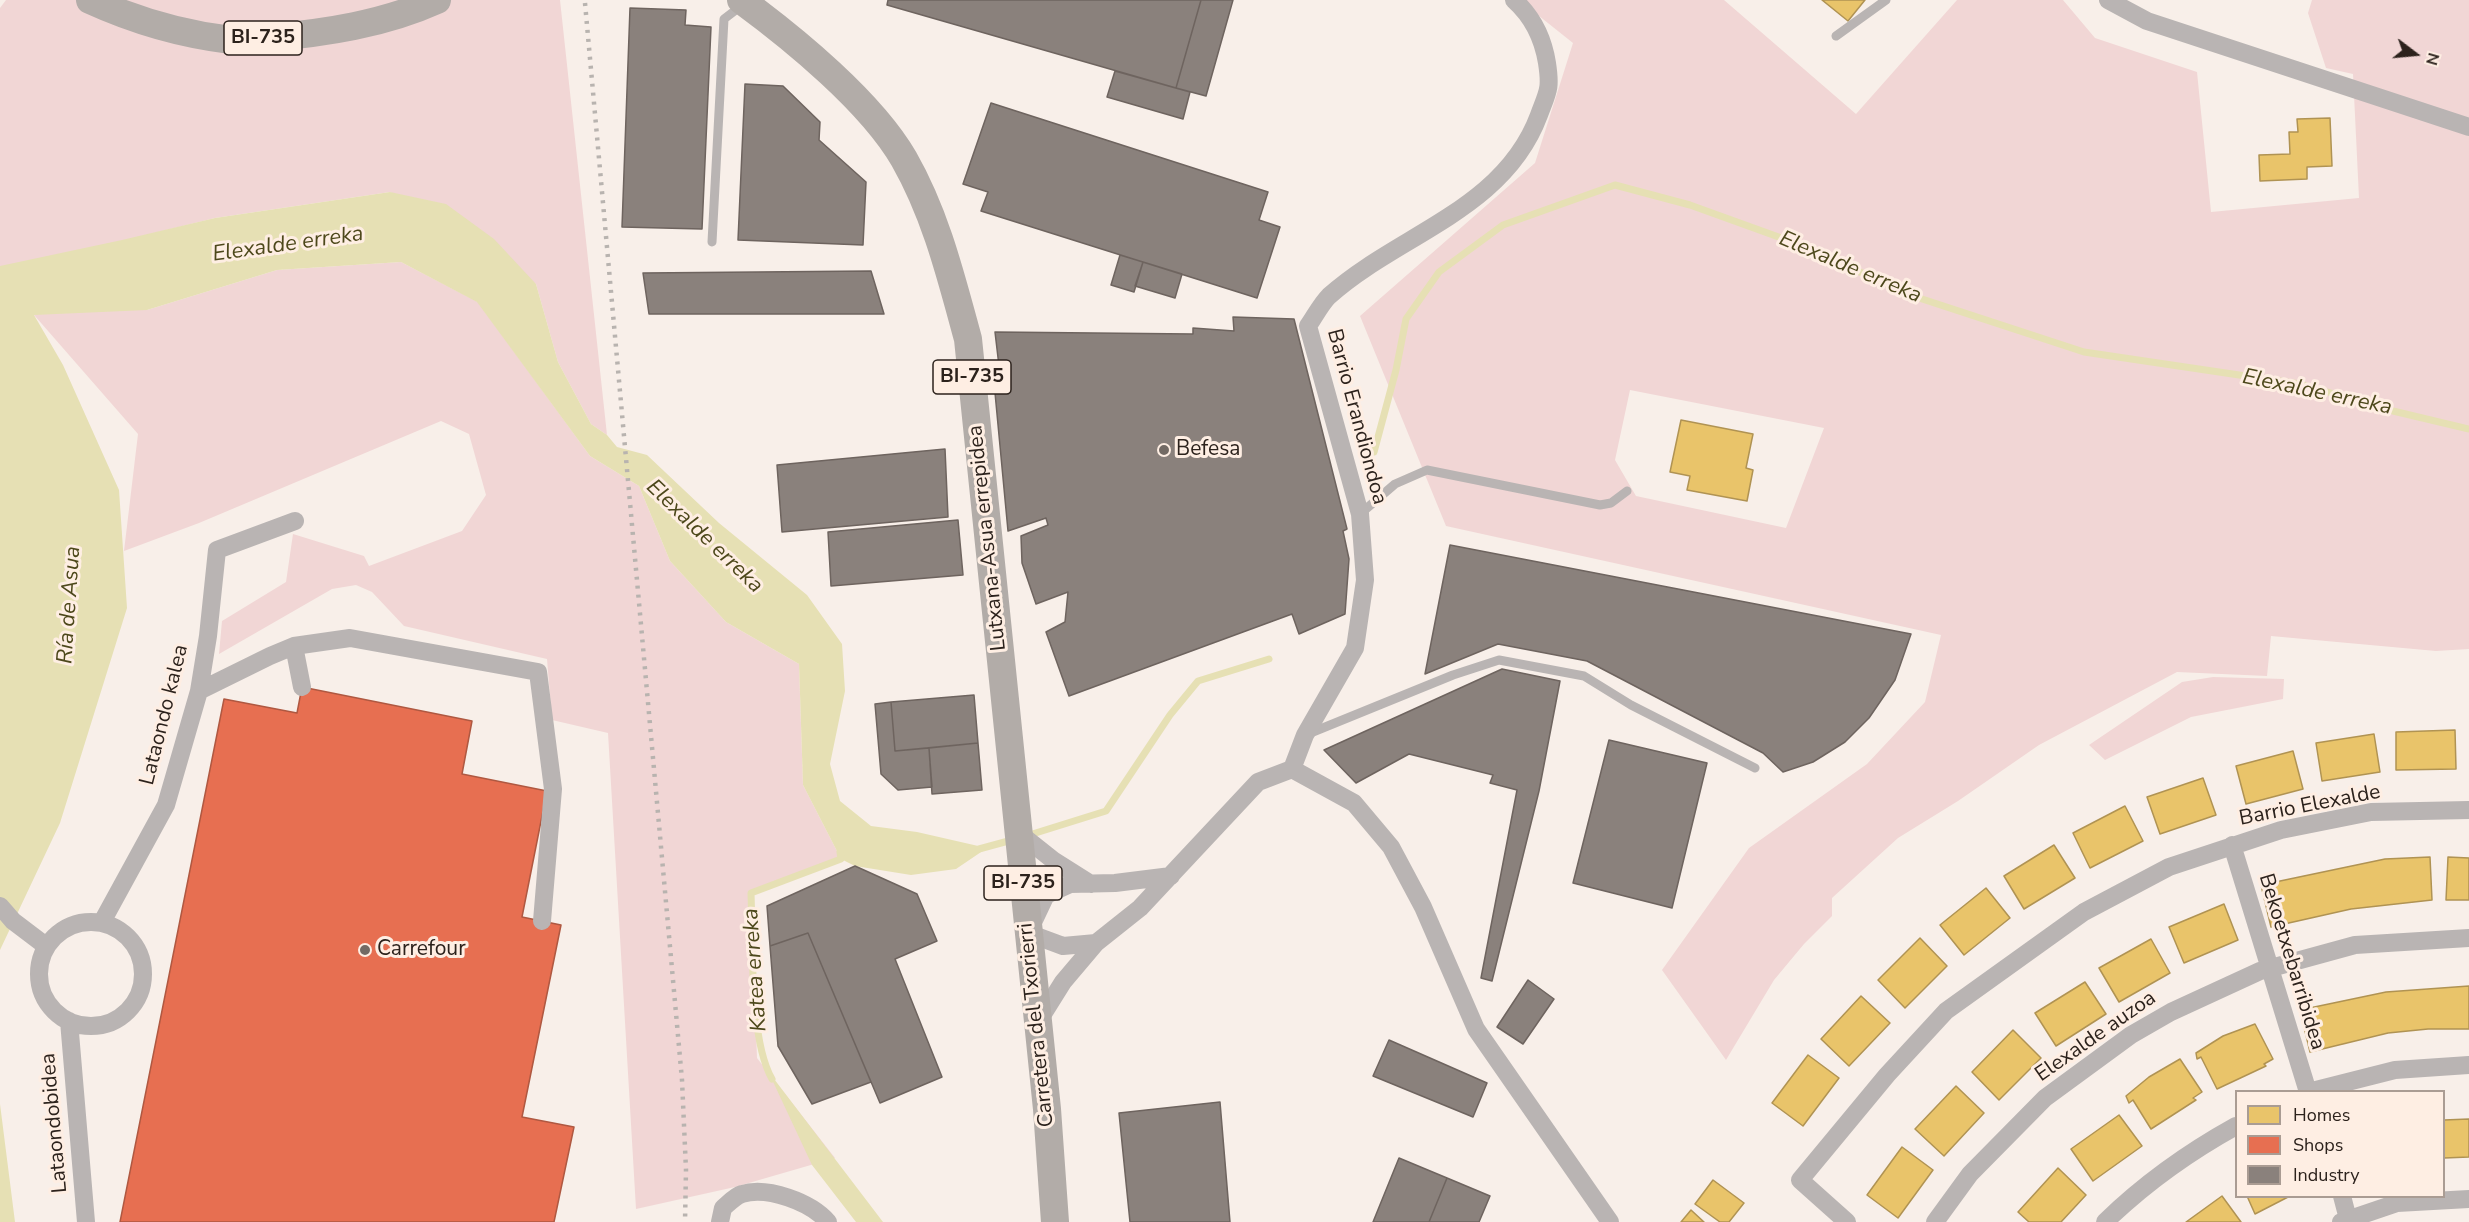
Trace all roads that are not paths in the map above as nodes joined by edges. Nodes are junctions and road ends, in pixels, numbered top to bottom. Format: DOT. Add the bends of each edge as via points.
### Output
graph roads {
  1 [pos="90,0"];
  2 [pos="437,0"];
  3 [pos="1514,0"];
  4 [pos="1886,0"];
  5 [pos="2108,0"];
  6 [pos="743,1"];
  7 [pos="1836,36"];
  8 [pos="2469,127"];
  9 [pos="712,242"];
  10 [pos="1627,491"];
  11 [pos="1360,514"];
  12 [pos="295,521"];
  13 [pos="294,646"];
  14 [pos="302,687"];
  15 [pos="199,691"];
  16 [pos="1305,735"];
  17 [pos="1755,768"];
  18 [pos="1292,769"];
  19 [pos="2469,810"];
  20 [pos="1018,833"];
  21 [pos="2232,845"];
  22 [pos="1171,876"];
  23 [pos="1091,884"];
  24 [pos="0,906"];
  25 [pos="542,921"];
  26 [pos="102,922"];
  27 [pos="1028,933"];
  28 [pos="2469,938"];
  29 [pos="1096,943"];
  30 [pos="46,946"];
  31 [pos="2271,969"];
  32 [pos="69,1021"];
  33 [pos="1037,1024"];
  34 [pos="2469,1065"];
  35 [pos="2307,1090"];
  36 [pos="2316,1090"];
  37 [pos="2235,1127"];
  38 [pos="2342,1198"];
  39 [pos="2469,1199"];
  40 [pos="1055,1220"];
  41 [pos="1605,1220"];
  42 [pos="2344,1220"];
  43 [pos="86,1222"];
  44 [pos="720,1222"];
  45 [pos="828,1222"];
  46 [pos="1846,1222"];
  47 [pos="1935,1222"];
  48 [pos="2105,1222"];
  1 -- 2 [label="main road, BI-735" via="129,18 176,31 234,40 349,28"];
  3 -- 11 [label="street, Barrio Erandiondoa" via="1529,13 1544,46 1550,86 1533,132 1508,167 1481,194 1328,297 1308,326"];
  4 -- 7 [label="lane"];
  5 -- 8 [label="street" via="2147,21"];
  6 -- 9 [label="lane" via="724,19"];
  6 -- 20 [label="main road, Lutxana-Asua errepidea / BI-735" via="803,50 869,113 903,158 940,238 968,339"];
  10 -- 11 [label="lane" via="1611,504 1600,505 1427,470 1395,484"];
  11 -- 16 [label="street, Barrio Erandiondoa" via="1365,580 1355,648"];
  12 -- 15 [label="street, Lataondo kalea" via="217,550"];
  13 -- 14 [label="street"];
  13 -- 15 [label="street"];
  13 -- 25 [label="street" via="350,638 538,672 553,789"];
  15 -- 26 [label="street, Lataondo kalea" via="166,804"];
  16 -- 17 [label="lane" via="1499,660 1584,676 1631,705"];
  16 -- 18 [label="street, Barrio Erandiondoa"];
  18 -- 22 [label="street" via="1258,782"];
  18 -- 41 [label="street" via="1354,803 1392,847 1423,907 1476,1029"];
  19 -- 21 [label="street, Barrio Elexalde" via="2371,812 2281,830"];
  20 -- 23 [label="street"];
  20 -- 27 [label="main road, Carretera del Txorierri / BI-735"];
  21 -- 31 [label="street, Bekoetxebarribidea"];
  21 -- 46 [label="street" via="2169,867 2084,912 1946,1011 1800,1180"];
  22 -- 23 [label="street"];
  22 -- 29 [label="street" via="1140,908"];
  23 -- 27 [label="street" via="1070,884 1046,895"];
  24 -- 30 [label="street"];
  26 -- 30 [label="street" via="70,926"];
  26 -- 32 [label="street" via="130,939 139,954 142,986 126,1012 113,1021 84,1025"];
  27 -- 29 [label="street" via="1063,946"];
  27 -- 33 [label="main road, Carretera del Txorierri / BI-735"];
  28 -- 31 [label="street, Elexalde auzoa" via="2355,945"];
  29 -- 33 [label="street" via="1063,982"];
  30 -- 32 [label="street" via="39,980 55,1011"];
  31 -- 35 [label="street, Bekoetxebarribidea"];
  31 -- 47 [label="street, Elexalde auzoa" via="2241,978 2171,1012 2131,1035 2045,1098 1970,1174"];
  32 -- 43 [label="street, Lataondobidea"];
  33 -- 40 [label="main road, Carretera del Txorierri / BI-735"];
  34 -- 36 [label="street" via="2395,1070"];
  37 -- 48 [label="street" via="2198,1147"];
  38 -- 42 [label="street"];
  39 -- 42 [label="street" via="2397,1203"];
  44 -- 45 [label="street" via="723,1208 741,1194 771,1193 803,1202"];
}
